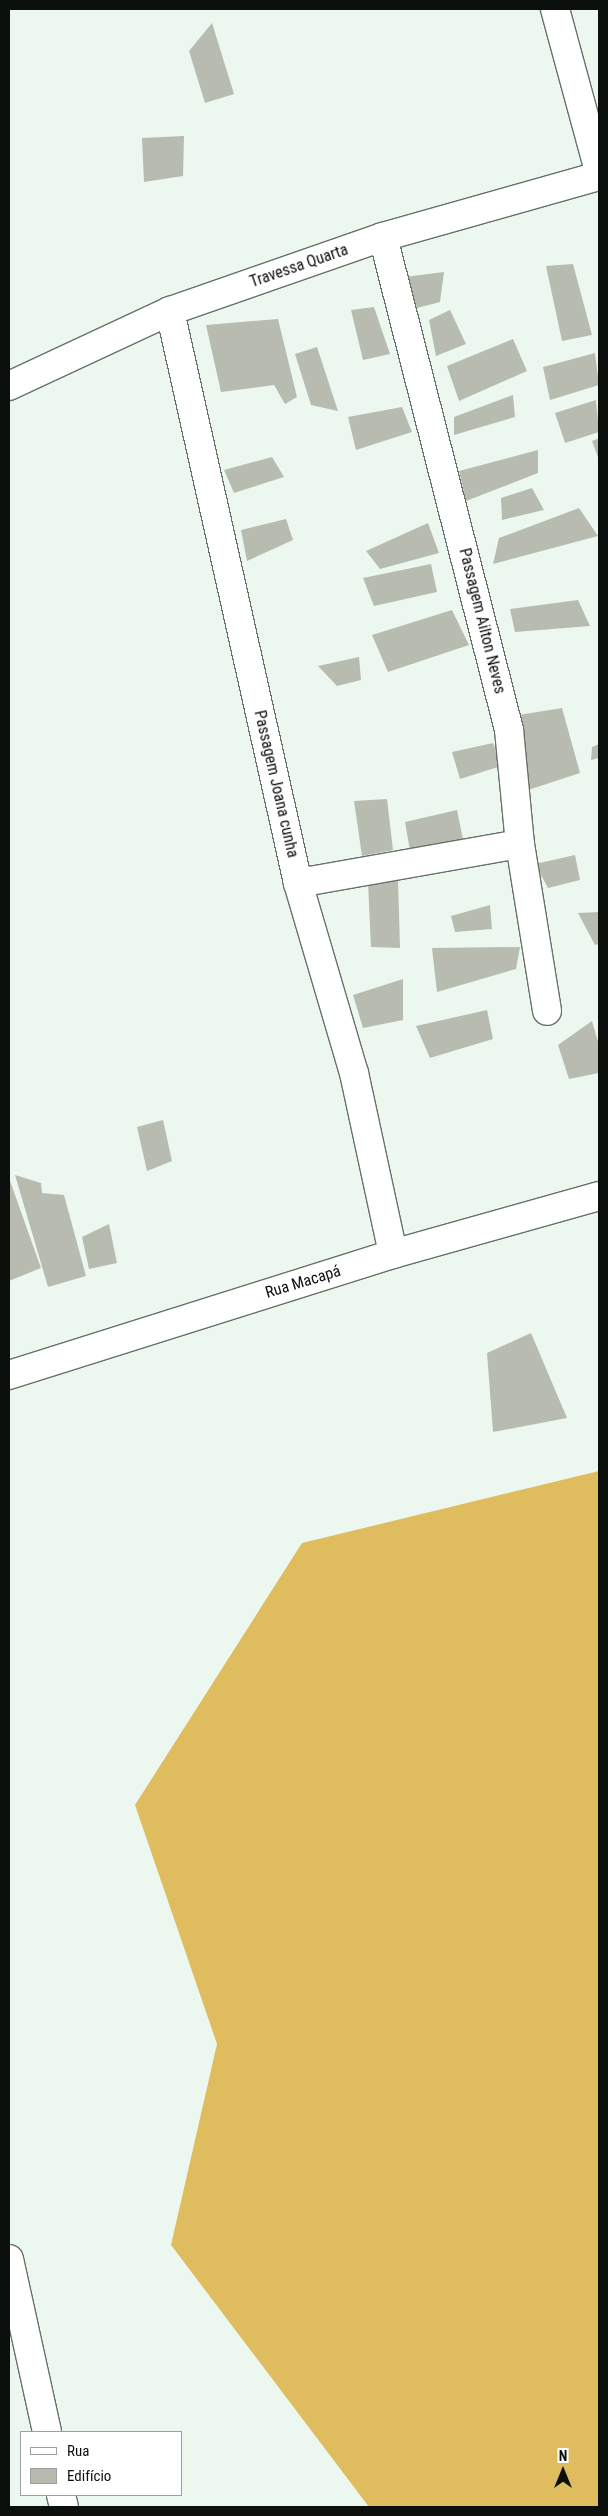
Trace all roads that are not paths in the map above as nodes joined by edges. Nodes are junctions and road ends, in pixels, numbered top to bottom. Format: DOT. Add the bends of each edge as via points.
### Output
graph roads {
  1 [pos="555,9"];
  2 [pos="599,171"];
  3 [pos="599,176"];
  4 [pos="383,237"];
  5 [pos="170,312"];
  6 [pos="9,386"];
  7 [pos="520,844"];
  8 [pos="298,883"];
  9 [pos="547,1011"];
  10 [pos="599,1196"];
  11 [pos="393,1254"];
  12 [pos="9,1375"];
  13 [pos="9,2259"];
  14 [pos="47,2431"];
  1 -- 2 [label="street"];
  3 -- 4 [label="street, Travessa Quarta"];
  4 -- 5 [label="street, Travessa Quarta"];
  4 -- 7 [label="street, Passagem Ailton Neves" via="509,730"];
  5 -- 6 [label="street, Travessa Quarta"];
  5 -- 8 [label="street, Passagem Joana cunha"];
  7 -- 8 [label="street"];
  7 -- 9 [label="street, Passagem Ailton Neves"];
  8 -- 11 [label="street, Passagem Joana cunha" via="354,1073"];
  10 -- 11 [label="street, Rua Macapá"];
  11 -- 12 [label="street, Rua Macapá"];
  13 -- 14 [label="street"];
}
